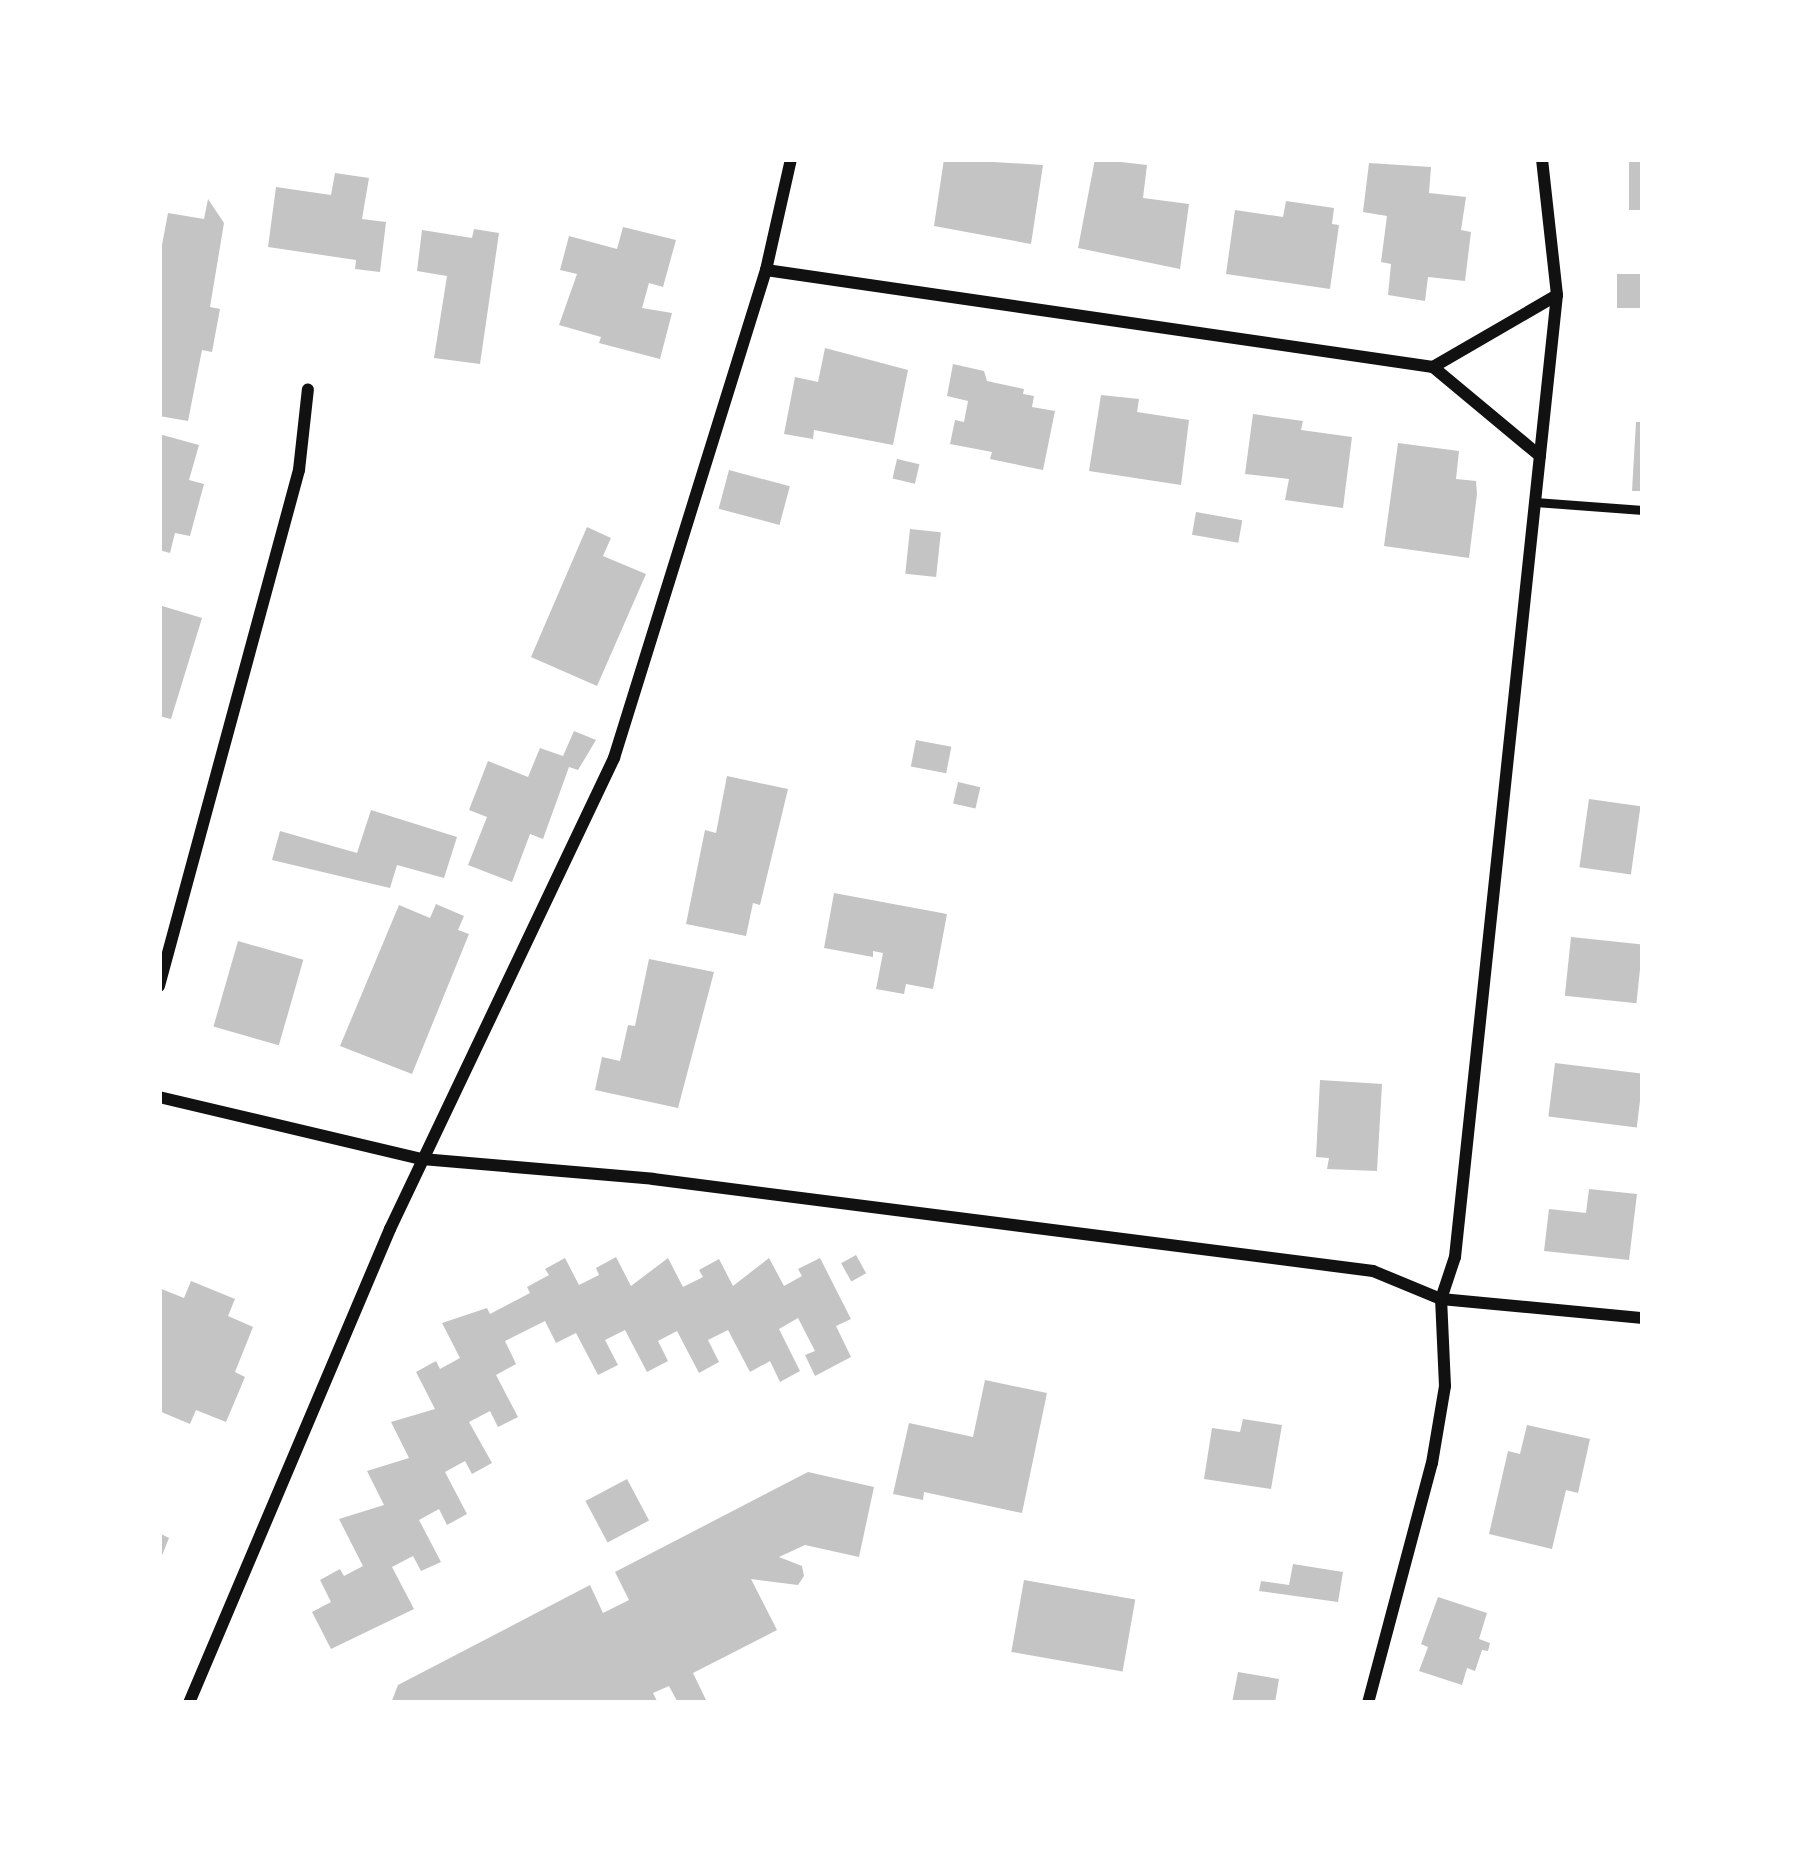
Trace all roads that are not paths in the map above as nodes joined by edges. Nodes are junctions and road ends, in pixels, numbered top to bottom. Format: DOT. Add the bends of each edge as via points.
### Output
graph roads {
  1 [pos="790,159"];
  2 [pos="1542,159"];
  3 [pos="766,270"];
  4 [pos="1557,295"];
  5 [pos="1433,367"];
  6 [pos="308,388"];
  7 [pos="1540,456"];
  8 [pos="1535,502"];
  9 [pos="1643,510"];
  10 [pos="159,986"];
  11 [pos="159,1096"];
  12 [pos="422,1159"];
  13 [pos="1442,1299"];
  14 [pos="1643,1318"];
  15 [pos="189,1703"];
  16 [pos="1367,1703"];
  1 -- 3 [label="street"];
  2 -- 4 [label="street"];
  3 -- 5 [label="street"];
  3 -- 12 [label="street" via="614,758"];
  4 -- 5 [label="street"];
  4 -- 7 [label="street"];
  5 -- 7 [label="street"];
  6 -- 10 [label="street" via="299,470"];
  7 -- 8 [label="street"];
  8 -- 9 [label="lane"];
  8 -- 13 [label="street" via="1455,1257"];
  11 -- 12 [label="street"];
  12 -- 13 [label="street" via="653,1179 1373,1271"];
  12 -- 15 [label="street"];
  13 -- 14 [label="street"];
  13 -- 16 [label="street" via="1445,1386 1435,1444"];
}
